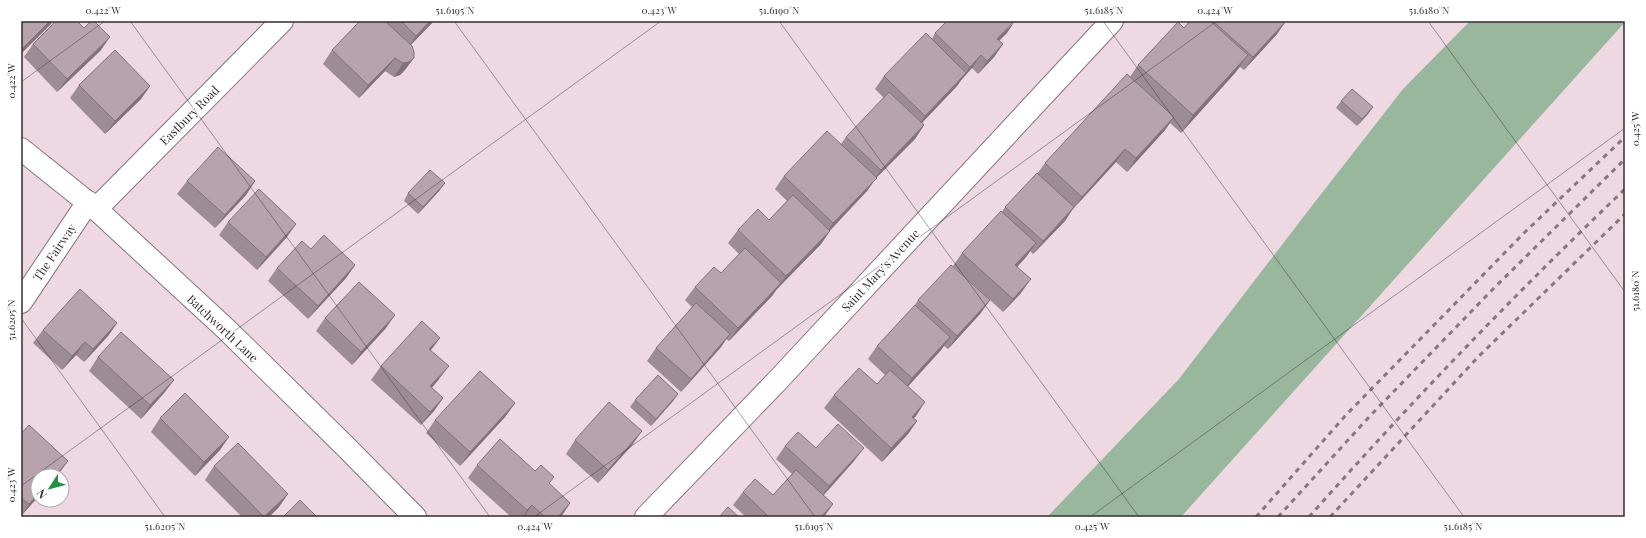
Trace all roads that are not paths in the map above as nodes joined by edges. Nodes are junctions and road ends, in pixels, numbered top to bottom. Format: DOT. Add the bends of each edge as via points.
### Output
graph roads {
  1 [pos="282,21"];
  2 [pos="1112,21"];
  3 [pos="21,149"];
  4 [pos="92,205"];
  5 [pos="21,302"];
  6 [pos="415,517"];
  7 [pos="646,517"];
  1 -- 4 [label="street, Eastbury Road"];
  2 -- 7 [label="street, Saint Mary's Avenue" via="790,368"];
  3 -- 4 [label="street, Batchworth Lane"];
  4 -- 5 [label="street, The Fairway"];
  4 -- 6 [label="street, Batchworth Lane" via="231,334"];
}
